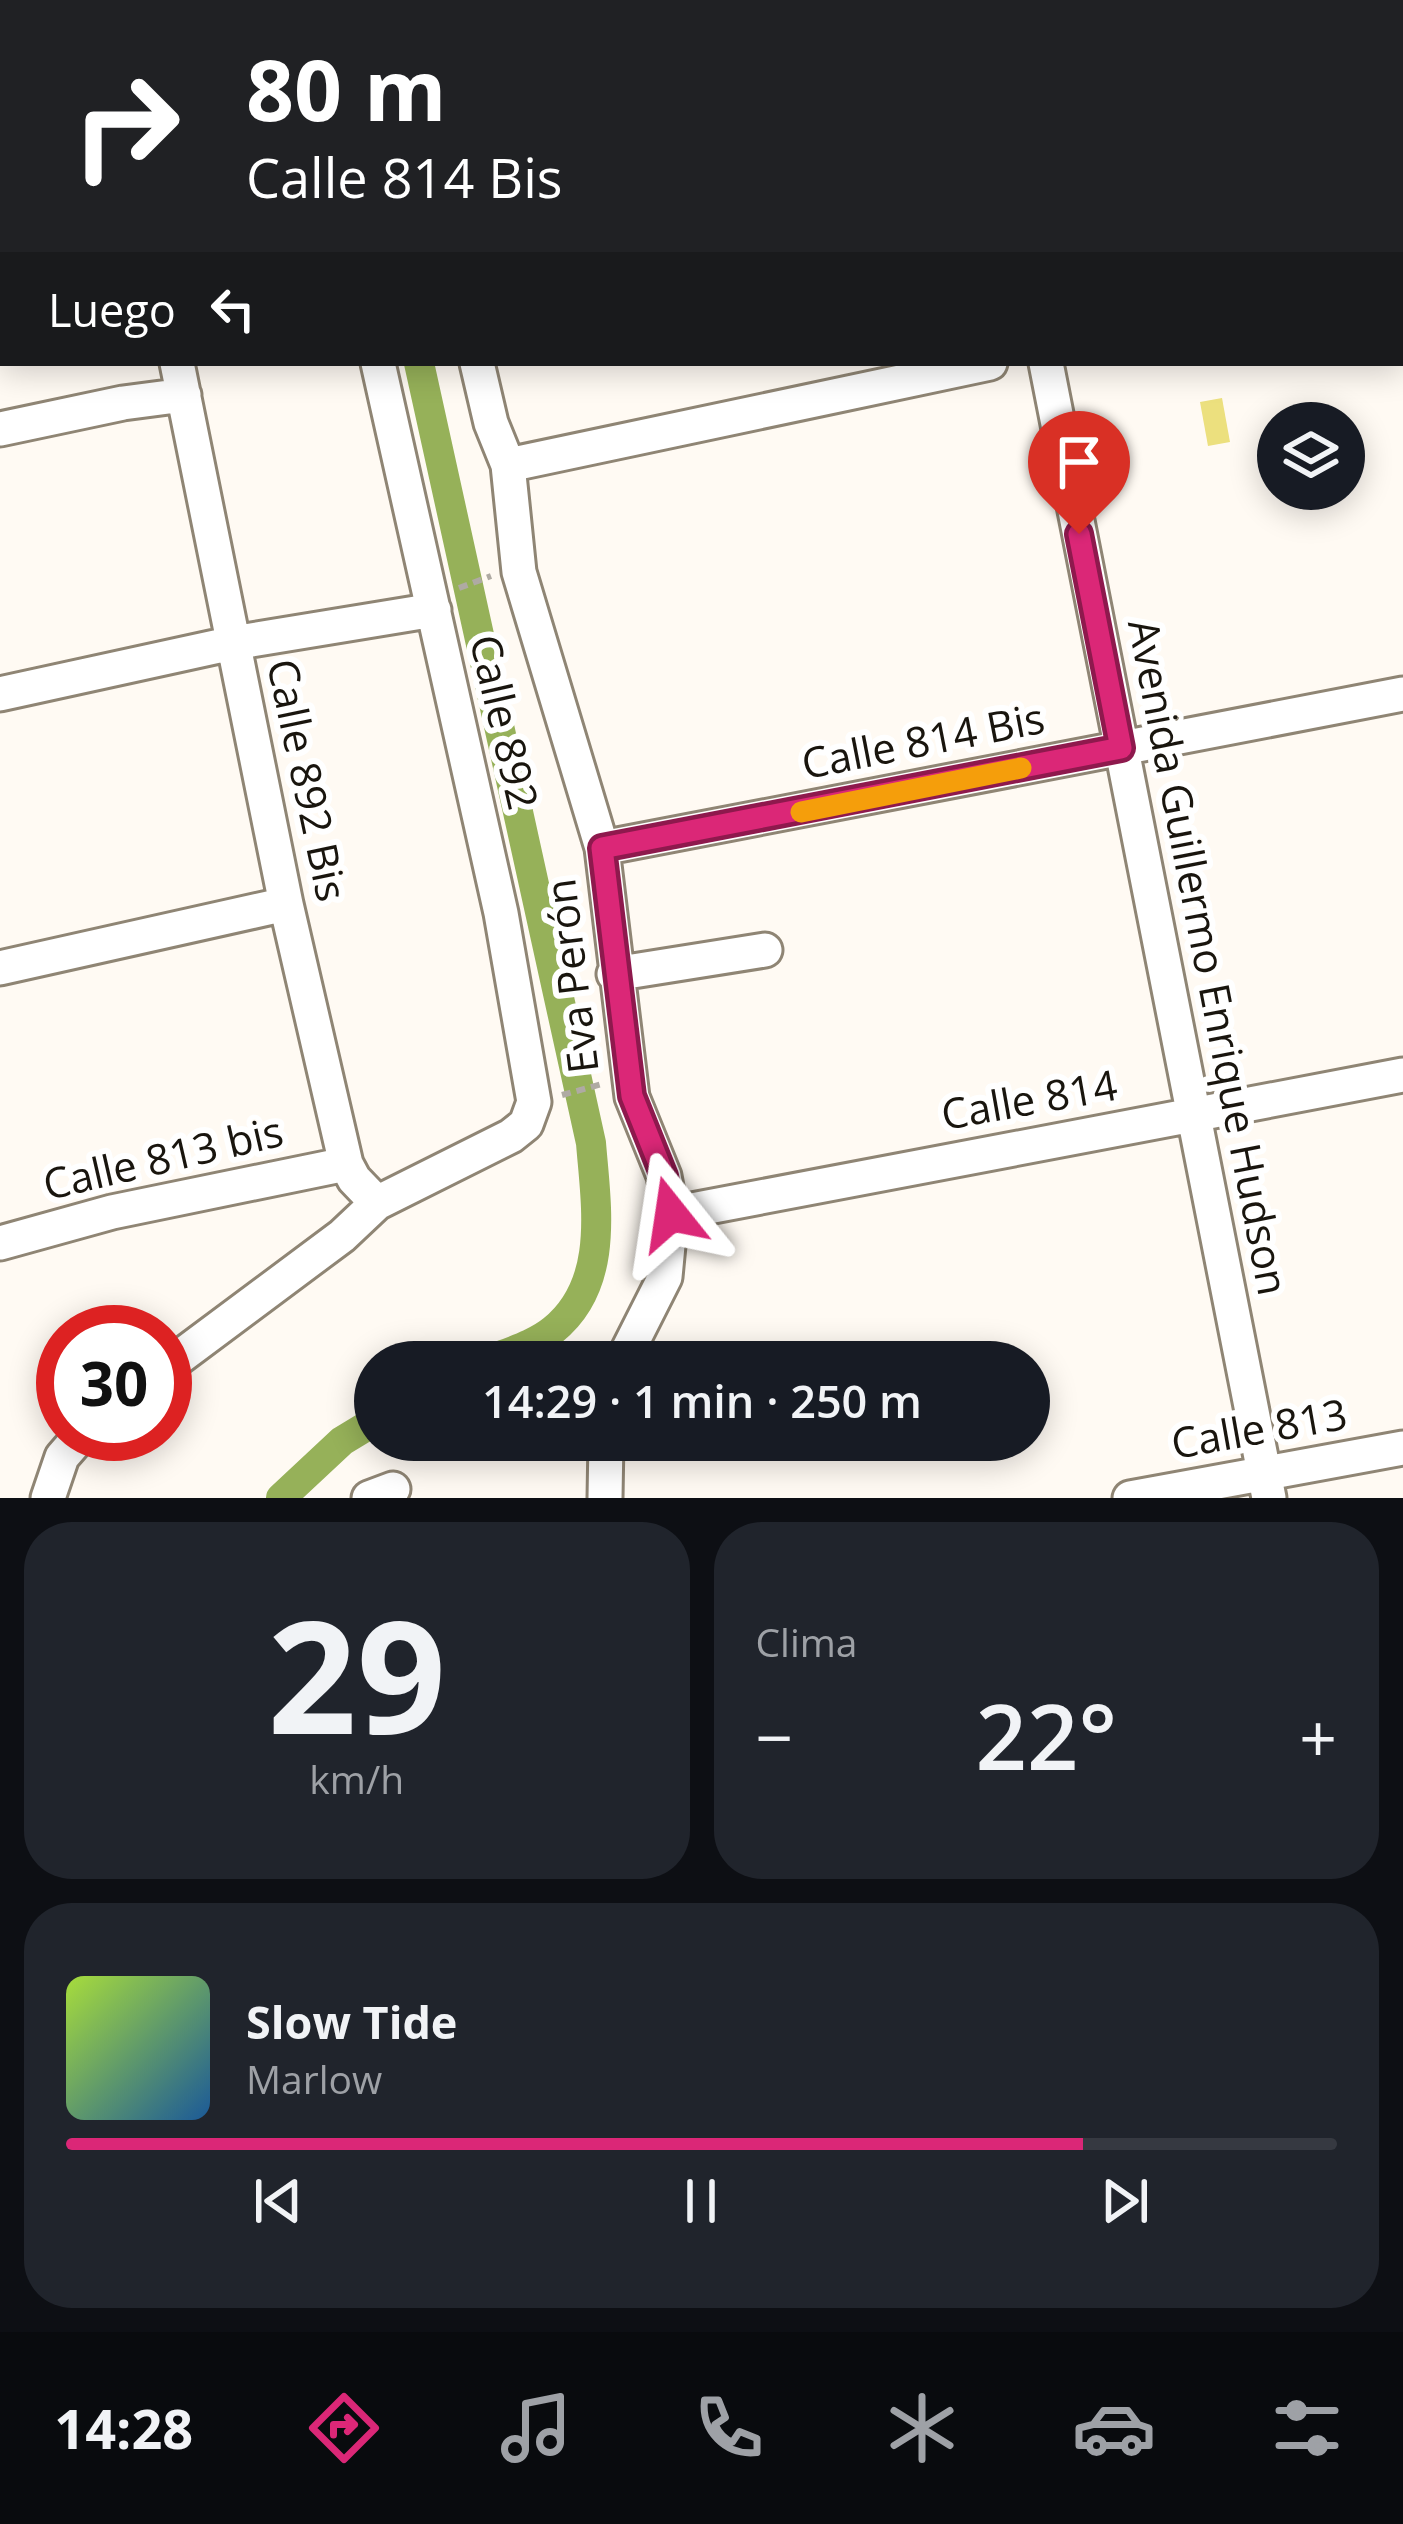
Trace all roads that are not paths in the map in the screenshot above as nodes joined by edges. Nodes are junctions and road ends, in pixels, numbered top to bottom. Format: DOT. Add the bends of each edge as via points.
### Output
graph roads {
  1 [pos="379,366"];
  2 [pos="478,366"];
  3 [pos="976,366"];
  4 [pos="1047,366"];
  5 [pos="180,379"];
  6 [pos="0,429"];
  7 [pos="508,465"];
  8 [pos="442,601"];
  9 [pos="233,643"];
  10 [pos="0,694"];
  11 [pos="1403,694"];
  12 [pos="1121,748"];
  13 [pos="602,848"];
  14 [pos="286,904"];
  15 [pos="765,950"];
  16 [pos="0,968"];
  17 [pos="614,974"];
  18 [pos="1403,1075"];
  19 [pos="1194,1116"];
  20 [pos="346,1164"];
  21 [pos="377,1203"];
  22 [pos="671,1214"];
  23 [pos="0,1243"];
  24 [pos="632,1341"];
  25 [pos="192,1348"];
  26 [pos="1403,1448"];
  27 [pos="61,1461"];
  28 [pos="606,1461"];
  29 [pos="1266,1485"];
  30 [pos="48,1498"];
  31 [pos="605,1498"];
  32 [pos="1130,1498"];
  1 -- 8 [label="street, Calle 892"];
  2 -- 7 [label="street, Eva Perón"];
  3 -- 7 [label="street"];
  4 -- 12 [label="street, Avenida Guillermo Enrique Hudson"];
  5 -- 6 [label="street" via="123,403"];
  5 -- 9 [label="street, Calle 892 Bis"];
  7 -- 13 [label="street, Eva Perón" via="519,572"];
  8 -- 9 [label="street"];
  8 -- 21 [label="street, Calle 892" via="543,1100 511,1136"];
  9 -- 10 [label="street"];
  9 -- 14 [label="street, Calle 892 Bis"];
  11 -- 12 [label="street, Calle 814 Bis"];
  12 -- 13 [label="street, Calle 814 Bis"];
  12 -- 19 [label="street, Avenida Guillermo Enrique Hudson"];
  13 -- 17 [label="street, Eva Perón"];
  14 -- 16 [label="street"];
  14 -- 20 [label="street, Calle 892 Bis"];
  15 -- 17 [label="street"];
  17 -- 22 [label="street, Eva Perón" via="632,1096"];
  18 -- 19 [label="street, Calle 814"];
  19 -- 22 [label="street, Calle 814"];
  19 -- 29 [label="street, Avenida Guillermo Enrique Hudson"];
  20 -- 21 [label="street, Calle 892 Bis"];
  20 -- 23 [label="street, Calle 813 bis"];
  21 -- 25 [label="street"];
  22 -- 24 [label="street, Eva Perón" via="664,1277"];
  26 -- 29 [label="street, Calle 813"];
  27 -- 30 [label="street"];
  28 -- 31 [label="street"];
  29 -- 32 [label="street, Calle 813"];
}
